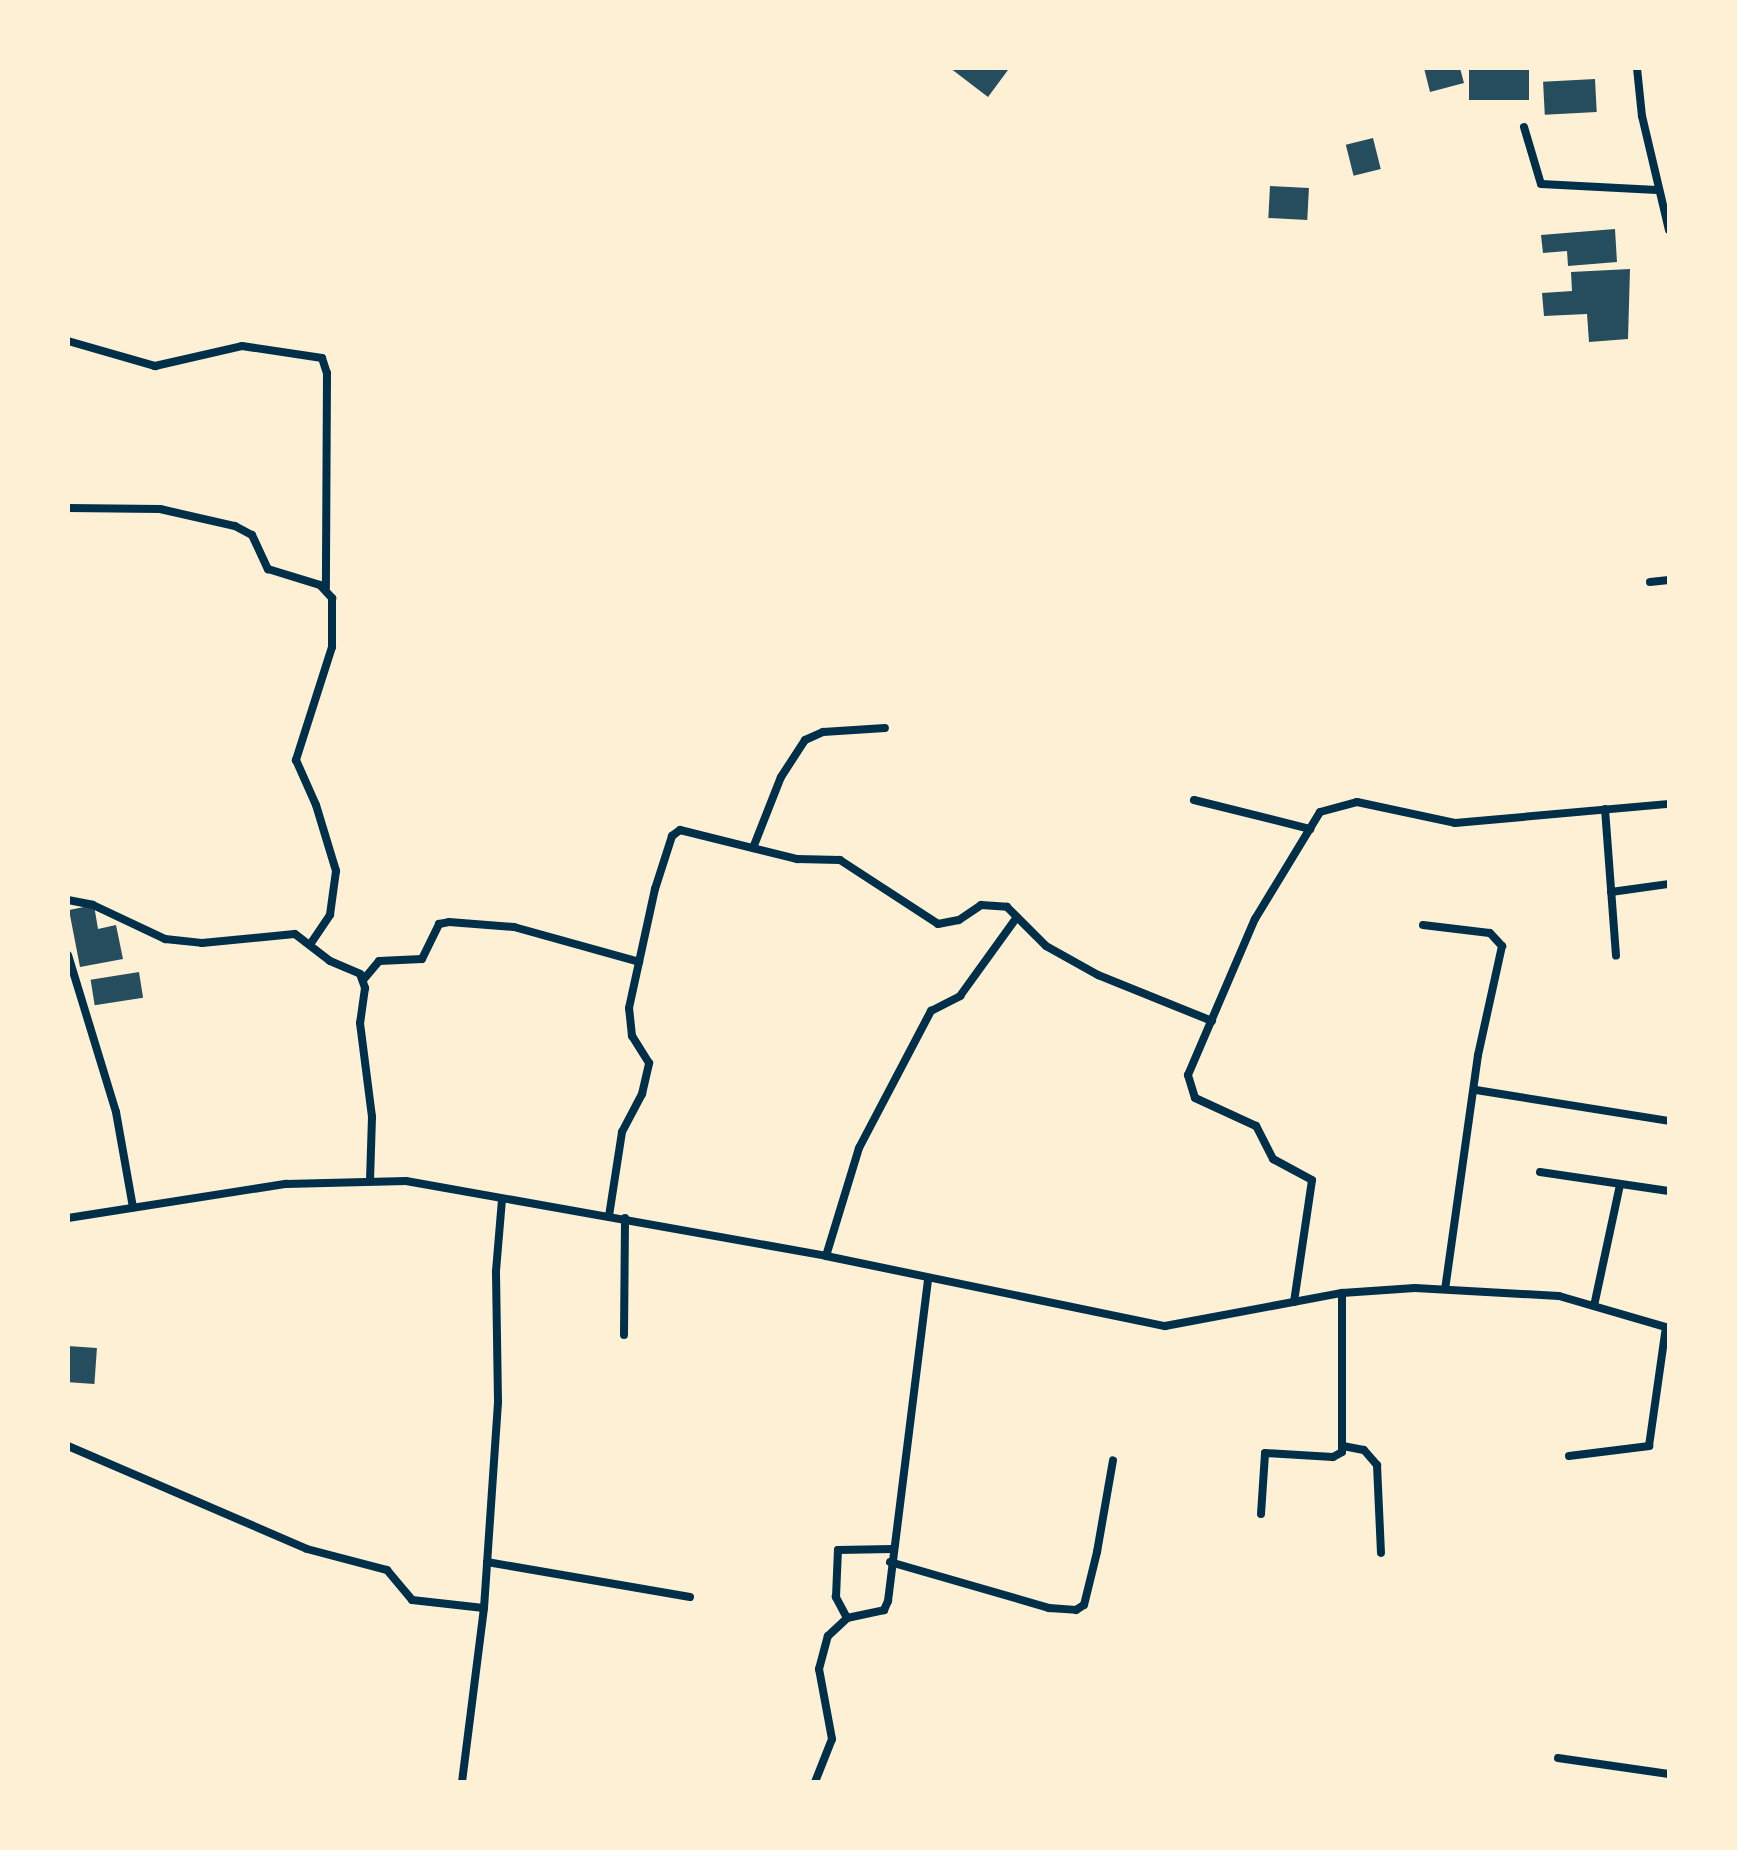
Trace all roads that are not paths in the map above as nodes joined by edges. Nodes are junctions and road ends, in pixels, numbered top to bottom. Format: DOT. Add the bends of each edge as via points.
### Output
graph roads {
  1 [pos="1637,68"];
  2 [pos="1524,127"];
  3 [pos="1657,190"];
  4 [pos="1669,230"];
  5 [pos="68,341"];
  6 [pos="68,508"];
  7 [pos="1669,580"];
  8 [pos="1650,582"];
  9 [pos="326,588"];
  10 [pos="885,728"];
  11 [pos="1194,800"];
  12 [pos="1669,804"];
  13 [pos="1605,809"];
  14 [pos="1310,829"];
  15 [pos="753,848"];
  16 [pos="1669,884"];
  17 [pos="1611,892"];
  18 [pos="68,900"];
  19 [pos="1017,917"];
  20 [pos="1423,925"];
  21 [pos="312,942"];
  22 [pos="68,955"];
  23 [pos="1616,956"];
  24 [pos="639,962"];
  25 [pos="364,979"];
  26 [pos="1212,1021"];
  27 [pos="1476,1090"];
  28 [pos="1669,1121"];
  29 [pos="1540,1172"];
  30 [pos="370,1180"];
  31 [pos="1620,1185"];
  32 [pos="1669,1191"];
  33 [pos="502,1199"];
  34 [pos="133,1207"];
  35 [pos="609,1216"];
  36 [pos="68,1218"];
  37 [pos="625,1218"];
  38 [pos="826,1256"];
  39 [pos="928,1279"];
  40 [pos="1445,1289"];
  41 [pos="1342,1293"];
  42 [pos="1294,1302"];
  43 [pos="1594,1306"];
  44 [pos="1667,1327"];
  45 [pos="624,1335"];
  46 [pos="68,1446"];
  47 [pos="1343,1446"];
  48 [pos="1569,1456"];
  49 [pos="1113,1460"];
  50 [pos="1261,1514"];
  51 [pos="892,1549"];
  52 [pos="1381,1553"];
  53 [pos="487,1562"];
  54 [pos="890,1562"];
  55 [pos="690,1597"];
  56 [pos="484,1608"];
  57 [pos="847,1618"];
  58 [pos="1558,1758"];
  59 [pos="1669,1774"];
  60 [pos="462,1782"];
  61 [pos="815,1782"];
  1 -- 3 [label="street"];
  2 -- 3 [label="street" via="1541,184"];
  3 -- 4 [label="street"];
  5 -- 9 [label="street" via="155,366 242,346 322,358 327,373"];
  6 -- 9 [label="street" via="160,509 235,526 252,535 268,569"];
  7 -- 8 [label="street"];
  9 -- 21 [label="street" via="335,627 332,647 296,760 336,871 330,915"];
  10 -- 15 [label="street" via="823,732 805,740 781,777"];
  11 -- 14 [label="street"];
  12 -- 13 [label="street"];
  13 -- 14 [label="street" via="1442,823 1357,802 1320,812"];
  13 -- 17 [label="street"];
  14 -- 26 [label="street" via="1255,919"];
  15 -- 19 [label="street" via="797,859 840,860 938,924 959,920 981,905 1007,907"];
  15 -- 24 [label="street" via="688,830 672,836"];
  16 -- 17 [label="street"];
  17 -- 23 [label="street"];
  18 -- 21 [label="street" via="93,905 165,939 202,943 295,934"];
  19 -- 26 [label="street" via="1046,946 1098,975"];
  19 -- 38 [label="street" via="960,996 931,1011 924,1023 859,1148"];
  20 -- 27 [label="street" via="1490,933 1502,946 1478,1055"];
  21 -- 25 [label="street" via="330,961"];
  22 -- 34 [label="street" via="116,1112"];
  24 -- 25 [label="street" via="514,927 449,922 439,924 422,959 379,961"];
  24 -- 35 [label="street" via="627,1021 649,1063 642,1094 622,1132"];
  25 -- 30 [label="street" via="360,1023 372,1117"];
  26 -- 42 [label="street" via="1188,1075 1188,1088 1195,1098 1256,1126 1273,1159 1306,1172 1312,1180"];
  27 -- 28 [label="street"];
  27 -- 40 [label="street"];
  29 -- 31 [label="street"];
  30 -- 33 [label="street" via="439,1184"];
  30 -- 34 [label="street" via="286,1184"];
  31 -- 32 [label="street"];
  31 -- 43 [label="street"];
  33 -- 35 [label="street"];
  33 -- 53 [label="street"];
  34 -- 36 [label="street"];
  35 -- 37 [label="street"];
  37 -- 38 [label="street"];
  37 -- 45 [label="street"];
  38 -- 39 [label="street"];
  39 -- 42 [label="street" via="1165,1326"];
  39 -- 51 [label="street"];
  40 -- 41 [label="street"];
  40 -- 43 [label="street" via="1521,1290"];
  41 -- 42 [label="street"];
  41 -- 47 [label="street"];
  43 -- 44 [label="street"];
  44 -- 48 [label="street" via="1649,1446"];
  46 -- 56 [label="street" via="307,1549 387,1570 412,1600"];
  47 -- 50 [label="street" via="1333,1457 1265,1453"];
  47 -- 52 [label="street" via="1364,1450 1377,1465"];
  49 -- 54 [label="street" via="1084,1605 1076,1610 1049,1608"];
  51 -- 54 [label="street"];
  51 -- 57 [label="street" via="838,1550 836,1597"];
  53 -- 55 [label="street"];
  53 -- 56 [label="street"];
  54 -- 57 [label="street" via="884,1610"];
  56 -- 60 [label="street"];
  57 -- 61 [label="street" via="828,1636 823,1651 820,1686 833,1726 828,1755"];
  58 -- 59 [label="street"];
}
